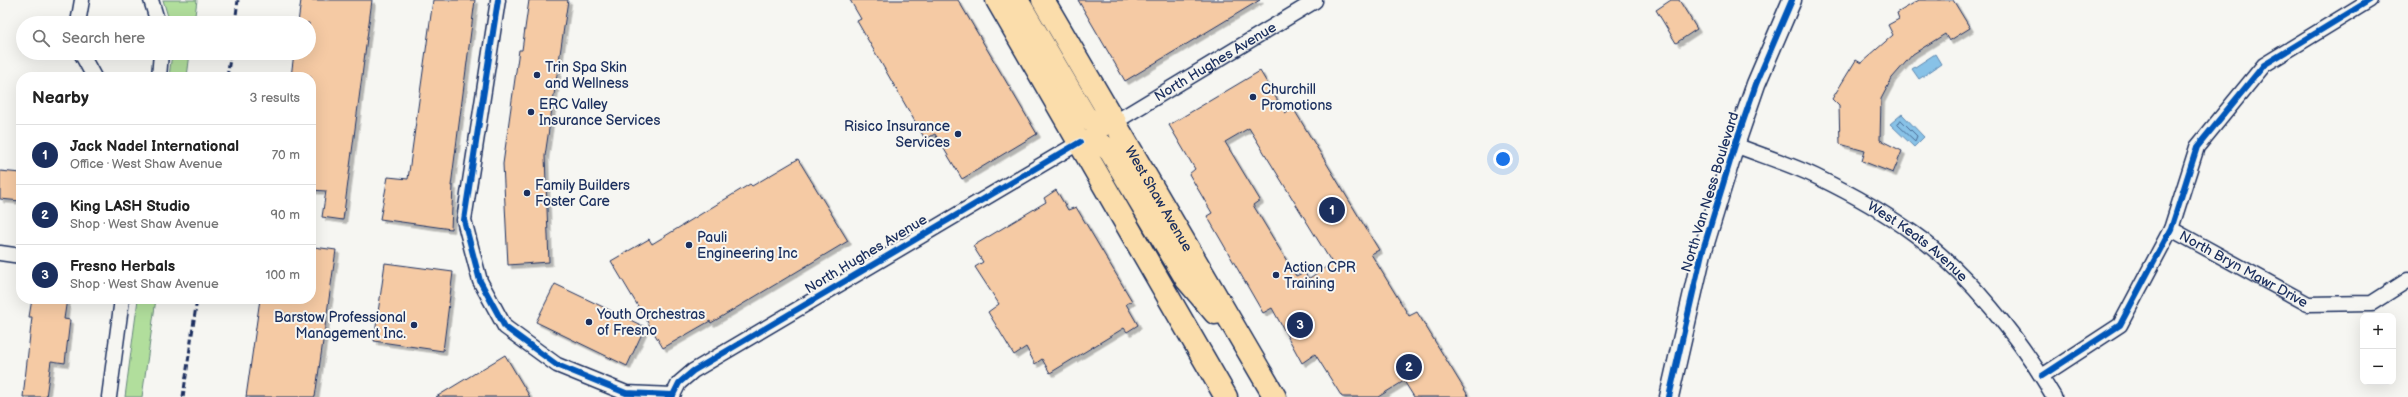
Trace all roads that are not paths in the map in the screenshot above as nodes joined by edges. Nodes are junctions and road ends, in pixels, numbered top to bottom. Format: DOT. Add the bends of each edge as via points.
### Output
graph roads {
  1 [pos="82,0"];
  2 [pos="151,0"];
  3 [pos="498,0"];
  4 [pos="997,0"];
  5 [pos="1017,0"];
  6 [pos="1043,0"];
  7 [pos="1792,0"];
  8 [pos="2370,0"];
  9 [pos="1315,1"];
  10 [pos="79,16"];
  11 [pos="156,16"];
  12 [pos="85,60"];
  13 [pos="160,60"];
  14 [pos="91,72"];
  15 [pos="159,72"];
  16 [pos="1115,122"];
  17 [pos="1080,142"];
  18 [pos="1735,145"];
  19 [pos="2171,228"];
  20 [pos="0,253"];
  21 [pos="16,255"];
  22 [pos="2408,280"];
  23 [pos="121,304"];
  24 [pos="1252,356"];
  25 [pos="2042,376"];
  26 [pos="673,396"];
  27 [pos="109,397"];
  28 [pos="1226,397"];
  29 [pos="1275,397"];
  30 [pos="1669,397"];
  31 [pos="2054,397"];
  1 -- 10 [label="street"];
  2 -- 11 [label="street"];
  3 -- 26 [label="street" via="464,220 480,281 505,327 557,366 626,393"];
  4 -- 17 [label="main road"];
  5 -- 16 [label="main road" via="1085,116 1097,126"];
  6 -- 16 [label="main road, West Shaw Avenue"];
  7 -- 18 [label="street, North Van Ness Boulevard" via="1756,84"];
  8 -- 19 [label="street" via="2264,65 2197,147"];
  9 -- 16 [label="street, North Hughes Avenue"];
  12 -- 14 [label="street"];
  13 -- 15 [label="street"];
  16 -- 24 [label="main road, West Shaw Avenue"];
  17 -- 24 [label="main road" via="1094,141 1109,149 1186,280"];
  17 -- 26 [label="street, North Hughes Avenue" via="693,371 679,383"];
  17 -- 28 [label="main road"];
  18 -- 25 [label="street, West Keats Avenue" via="1818,177 1869,204 1914,234 1960,274 2005,324"];
  18 -- 30 [label="street, North Van Ness Boulevard" via="1702,252"];
  19 -- 22 [label="street, North Bryn Mawr Drive" via="2308,304 2372,302"];
  19 -- 25 [label="street" via="2120,325"];
  20 -- 21 [label="street"];
  23 -- 27 [label="street"];
  24 -- 29 [label="main road, West Shaw Avenue"];
  25 -- 31 [label="street, West Keats Avenue"];
}
